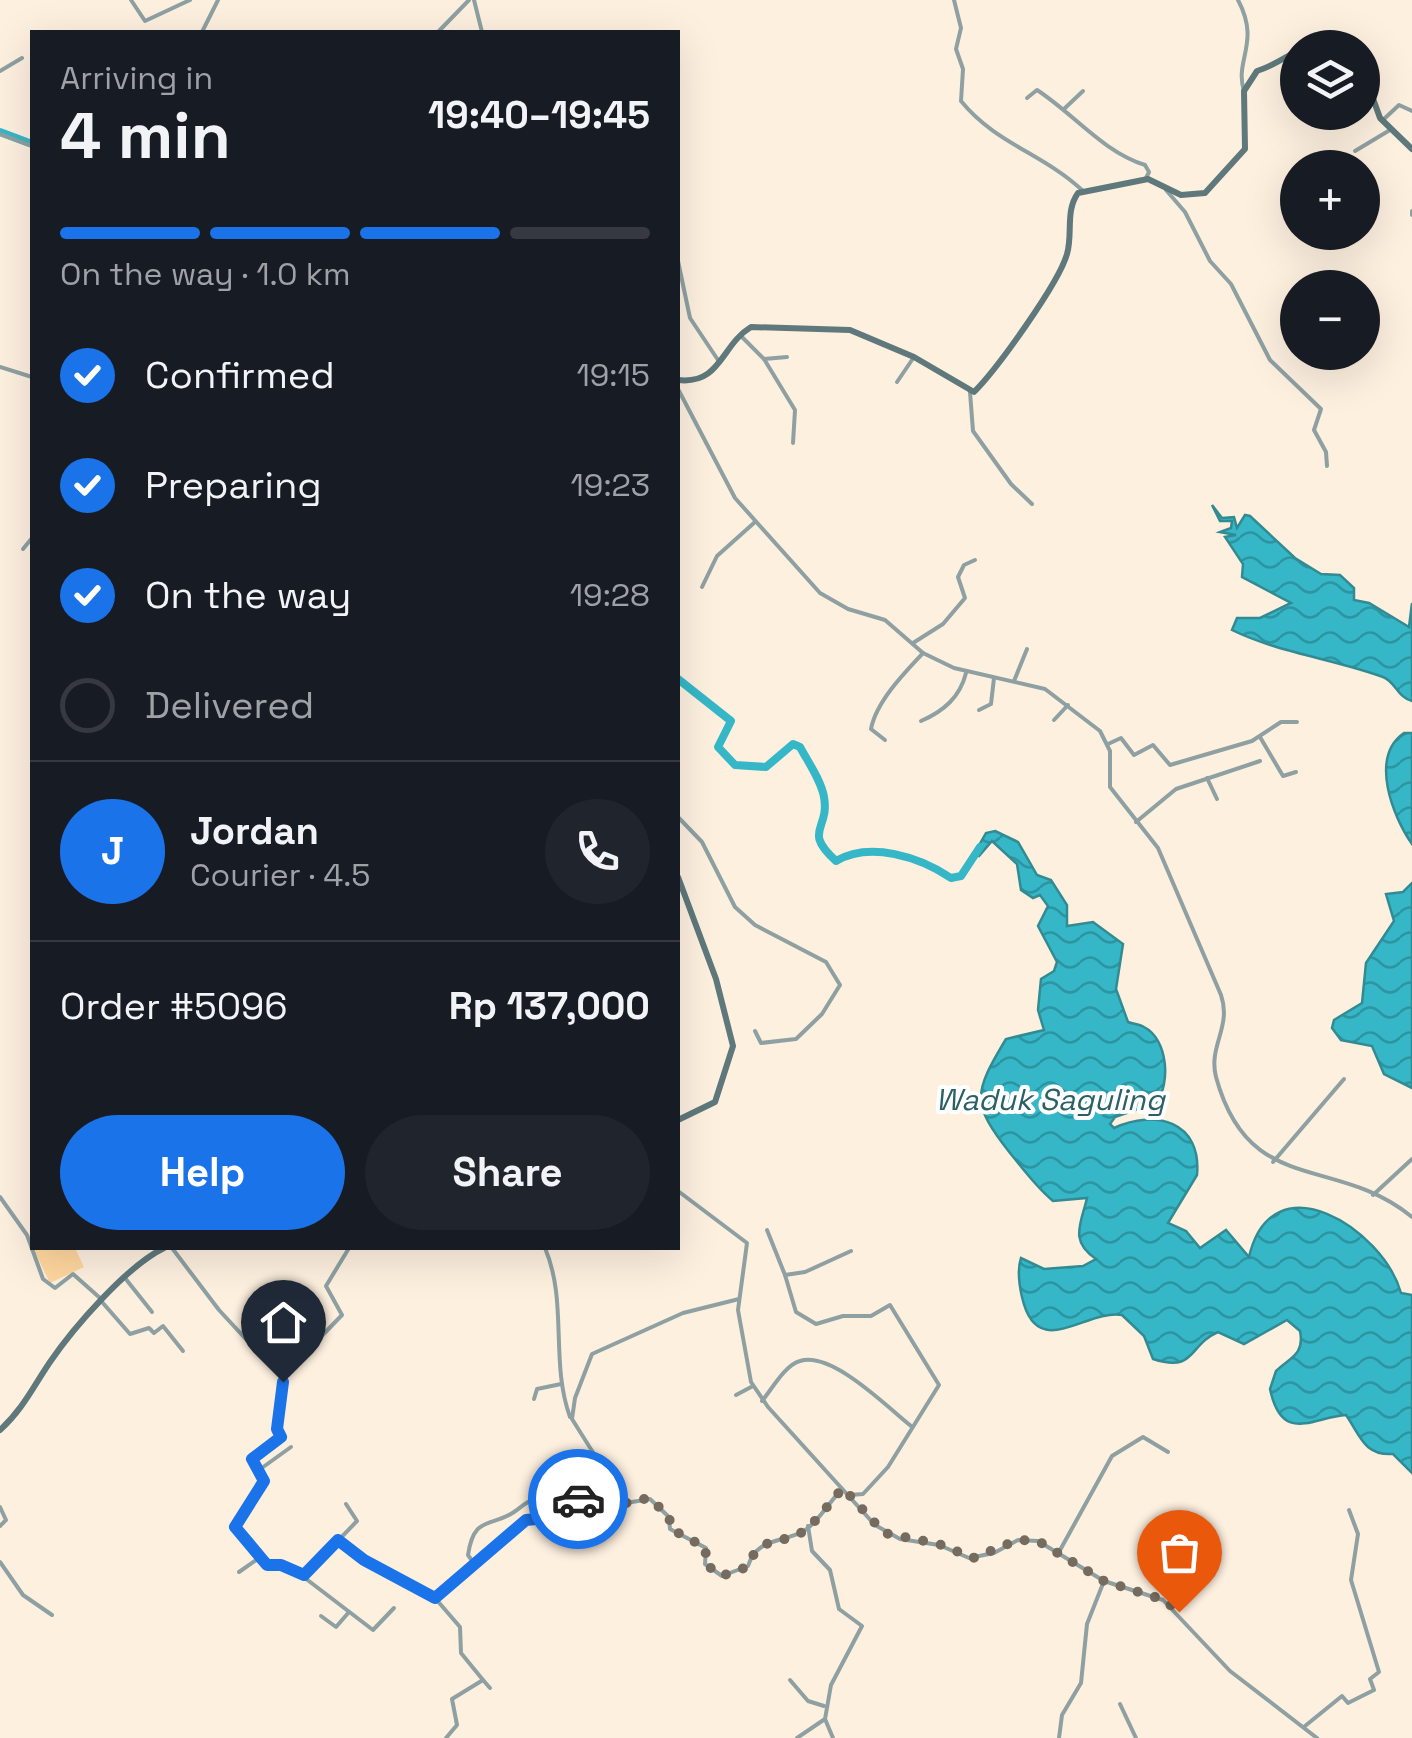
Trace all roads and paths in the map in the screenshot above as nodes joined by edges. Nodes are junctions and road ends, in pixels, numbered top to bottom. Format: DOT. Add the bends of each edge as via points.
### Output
graph roads {
  1 [pos="132,0"];
  2 [pos="190,0"];
  3 [pos="218,0"];
  4 [pos="472,0"];
  5 [pos="954,0"];
  6 [pos="1238,0"];
  7 [pos="203,30"];
  8 [pos="440,30"];
  9 [pos="481,30"];
  10 [pos="22,58"];
  11 [pos="1280,60"];
  12 [pos="0,71"];
  13 [pos="1083,91"];
  14 [pos="1244,91"];
  15 [pos="1027,98"];
  16 [pos="1064,109"];
  17 [pos="1412,111"];
  18 [pos="1380,117"];
  19 [pos="1382,122"];
  20 [pos="1390,130"];
  21 [pos="0,134"];
  22 [pos="30,145"];
  23 [pos="1412,149"];
  24 [pos="1356,150"];
  25 [pos="1145,180"];
  26 [pos="1160,182"];
  27 [pos="1082,190"];
  28 [pos="680,270"];
  29 [pos="740,334"];
  30 [pos="787,357"];
  31 [pos="914,358"];
  32 [pos="764,359"];
  33 [pos="720,364"];
  34 [pos="0,366"];
  35 [pos="30,376"];
  36 [pos="680,380"];
  37 [pos="897,382"];
  38 [pos="680,392"];
  39 [pos="970,392"];
  40 [pos="793,443"];
  41 [pos="1327,466"];
  42 [pos="1032,504"];
  43 [pos="755,522"];
  44 [pos="30,540"];
  45 [pos="23,549"];
  46 [pos="975,560"];
  47 [pos="702,587"];
  48 [pos="913,644"];
  49 [pos="1027,650"];
  50 [pos="923,653"];
  51 [pos="966,672"];
  52 [pos="994,678"];
  53 [pos="1014,682"];
  54 [pos="1068,705"];
  55 [pos="979,710"];
  56 [pos="1054,720"];
  57 [pos="922,721"];
  58 [pos="1297,722"];
  59 [pos="1260,737"];
  60 [pos="885,740"];
  61 [pos="1108,744"];
  62 [pos="1260,761"];
  63 [pos="1296,772"];
  64 [pos="1207,778"];
  65 [pos="1217,799"];
  66 [pos="680,819"];
  67 [pos="1136,822"];
  68 [pos="680,882"];
  69 [pos="755,1031"];
  70 [pos="1344,1078"];
  71 [pos="680,1119"];
  72 [pos="1412,1159"];
  73 [pos="1273,1162"];
  74 [pos="680,1193"];
  75 [pos="1373,1195"];
  76 [pos="0,1197"];
  77 [pos="1412,1216"];
  78 [pos="767,1230"];
  79 [pos="30,1234"];
  80 [pos="36,1250"];
  81 [pos="161,1250"];
  82 [pos="174,1250"];
  83 [pos="348,1250"];
  84 [pos="546,1250"];
  85 [pos="851,1252"];
  86 [pos="786,1275"];
  87 [pos="125,1278"];
  88 [pos="738,1299"];
  89 [pos="103,1302"];
  90 [pos="152,1312"];
  91 [pos="183,1351"];
  92 [pos="282,1379"];
  93 [pos="561,1384"];
  94 [pos="753,1386"];
  95 [pos="736,1395"];
  96 [pos="534,1398"];
  97 [pos="762,1400"];
  98 [pos="572,1419"];
  99 [pos="911,1426"];
  100 [pos="0,1430"];
  101 [pos="291,1447"];
  102 [pos="1168,1452"];
  103 [pos="259,1470"];
  104 [pos="843,1488"];
  105 [pos="608,1490"];
  106 [pos="850,1494"];
  107 [pos="346,1504"];
  108 [pos="0,1506"];
  109 [pos="522,1506"];
  110 [pos="1349,1510"];
  111 [pos="552,1515"];
  112 [pos="533,1517"];
  113 [pos="0,1526"];
  114 [pos="808,1526"];
  115 [pos="338,1540"];
  116 [pos="1059,1552"];
  117 [pos="259,1558"];
  118 [pos="0,1562"];
  119 [pos="473,1562"];
  120 [pos="239,1572"];
  121 [pos="301,1575"];
  122 [pos="1104,1581"];
  123 [pos="435,1598"];
  124 [pos="394,1608"];
  125 [pos="349,1612"];
  126 [pos="52,1615"];
  127 [pos="322,1616"];
  128 [pos="484,1680"];
  129 [pos="790,1680"];
  130 [pos="490,1688"];
  131 [pos="1120,1704"];
  132 [pos="826,1706"];
  133 [pos="826,1718"];
  134 [pos="1304,1726"];
  135 [pos="446,1738"];
  136 [pos="797,1738"];
  137 [pos="832,1738"];
  138 [pos="1059,1738"];
  139 [pos="1136,1738"];
  140 [pos="1317,1738"];
  1 -- 2 [label="street" via="144,20"];
  3 -- 7 [label="street"];
  4 -- 8 [label="street"];
  4 -- 9 [label="street"];
  5 -- 27 [label="street" via="962,28 956,50 963,69 961,101 983,128 1056,166"];
  6 -- 14 [label="street" via="1251,40"];
  10 -- 12 [label="street"];
  11 -- 14 [label="main road" via="1256,72"];
  13 -- 16 [label="street"];
  14 -- 26 [label="main road" via="1244,149 1209,190 1181,195"];
  15 -- 16 [label="street" via="1036,90"];
  16 -- 25 [label="street" via="1123,160 1145,165"];
  17 -- 19 [label="street" via="1399,105"];
  18 -- 19 [label="main road"];
  19 -- 20 [label="main road"];
  20 -- 23 [label="main road"];
  20 -- 24 [label="street"];
  21 -- 22 [label="street"];
  25 -- 26 [label="main road"];
  25 -- 27 [label="main road"];
  26 -- 41 [label="street" via="1231,284 1273,364 1322,408 1314,430"];
  27 -- 39 [label="main road" via="1071,206 1064,263 996,368"];
  28 -- 33 [label="street" via="690,318"];
  29 -- 31 [label="main road" via="755,326 836,328"];
  29 -- 32 [label="street"];
  29 -- 33 [label="main road"];
  30 -- 32 [label="street"];
  31 -- 37 [label="street"];
  31 -- 39 [label="main road"];
  32 -- 40 [label="street" via="795,410"];
  33 -- 36 [label="main road" via="704,377"];
  34 -- 35 [label="street"];
  38 -- 43 [label="street" via="716,454 725,484"];
  39 -- 42 [label="street" via="973,431"];
  43 -- 47 [label="street" via="717,556"];
  43 -- 48 [label="street" via="820,593 885,620"];
  44 -- 45 [label="street"];
  46 -- 48 [label="street" via="958,578 966,597"];
  48 -- 50 [label="street"];
  49 -- 53 [label="street"];
  50 -- 51 [label="street"];
  50 -- 60 [label="street" via="870,726"];
  51 -- 52 [label="street"];
  51 -- 57 [label="street" via="960,693"];
  52 -- 53 [label="street"];
  52 -- 55 [label="street" via="990,704"];
  53 -- 54 [label="street" via="1045,689"];
  54 -- 56 [label="street"];
  54 -- 61 [label="street"];
  58 -- 59 [label="street" via="1276,723"];
  59 -- 61 [label="street" via="1170,765 1153,746 1134,755 1121,738"];
  59 -- 63 [label="street" via="1282,776"];
  61 -- 67 [label="street" via="1109,784"];
  62 -- 64 [label="street"];
  64 -- 65 [label="street"];
  64 -- 67 [label="street" via="1167,794"];
  66 -- 69 [label="street" via="702,842 735,907 826,962 840,986 795,1040 764,1044"];
  67 -- 73 [label="street" via="1160,853 1224,1002 1224,1030 1213,1052 1218,1083 1242,1131"];
  68 -- 71 [label="main road" via="733,1046 715,1102"];
  70 -- 73 [label="street"];
  72 -- 75 [label="street"];
  73 -- 75 [label="street"];
  74 -- 88 [label="street" via="747,1243"];
  75 -- 77 [label="street"];
  76 -- 79 [label="street"];
  78 -- 86 [label="street"];
  80 -- 89 [label="street" via="50,1287 74,1274"];
  81 -- 87 [label="main road"];
  82 -- 92 [label="street"];
  83 -- 92 [label="street" via="326,1286 342,1315"];
  84 -- 93 [label="street" via="559,1296"];
  85 -- 86 [label="street"];
  86 -- 99 [label="street" via="796,1312 809,1323 871,1316 887,1305 895,1310 939,1383"];
  87 -- 89 [label="main road"];
  87 -- 90 [label="street"];
  88 -- 94 [label="street"];
  88 -- 98 [label="street" via="683,1313 594,1351"];
  89 -- 91 [label="street" via="130,1334 163,1326"];
  89 -- 100 [label="main road"];
  92 -- 103 [label="street" via="281,1437 253,1457"];
  93 -- 96 [label="street" via="536,1389"];
  93 -- 98 [label="street"];
  94 -- 95 [label="street"];
  94 -- 97 [label="street"];
  97 -- 99 [label="street" via="792,1366 814,1360 840,1371"];
  97 -- 104 [label="street"];
  98 -- 105 [label="street" via="604,1470"];
  99 -- 106 [label="street" via="877,1480 860,1496"];
  101 -- 103 [label="street"];
  102 -- 116 [label="street" via="1143,1437 1114,1452"];
  103 -- 117 [label="street" via="264,1481 235,1527"];
  104 -- 106 [label="street"];
  104 -- 114 [label="street"];
  105 -- 111 [label="street"];
  105 -- 114 [label="street" via="626,1503 650,1498 669,1516 671,1529 706,1548 705,1564 722,1576 747,1567 772,1540"];
  106 -- 116 [label="street" via="875,1525 900,1539 939,1544 969,1558 1023,1539"];
  107 -- 115 [label="street" via="358,1519"];
  108 -- 113 [label="street" via="6,1522"];
  109 -- 111 [label="street" via="536,1498"];
  109 -- 112 [label="street"];
  109 -- 119 [label="street" via="480,1526 468,1550"];
  110 -- 134 [label="street" via="1358,1534 1351,1580 1380,1672 1370,1679 1374,1690 1348,1703 1342,1696"];
  111 -- 112 [label="street"];
  112 -- 119 [label="street"];
  114 -- 132 [label="street" via="812,1551 830,1570 839,1610 862,1626"];
  115 -- 121 [label="street"];
  115 -- 123 [label="street"];
  116 -- 122 [label="street"];
  117 -- 120 [label="street"];
  117 -- 121 [label="street"];
  118 -- 126 [label="street" via="23,1595"];
  119 -- 123 [label="street"];
  121 -- 125 [label="street"];
  122 -- 134 [label="street" via="1169,1604 1230,1671"];
  122 -- 138 [label="street" via="1087,1624 1081,1683 1062,1715"];
  123 -- 128 [label="street" via="460,1627 461,1653"];
  124 -- 125 [label="street" via="375,1630"];
  125 -- 127 [label="street" via="336,1626"];
  128 -- 130 [label="street"];
  128 -- 135 [label="street" via="452,1699 457,1727"];
  129 -- 132 [label="street" via="808,1701"];
  131 -- 139 [label="street"];
  132 -- 133 [label="street"];
  133 -- 136 [label="street"];
  133 -- 137 [label="street"];
  134 -- 140 [label="street"];
}
